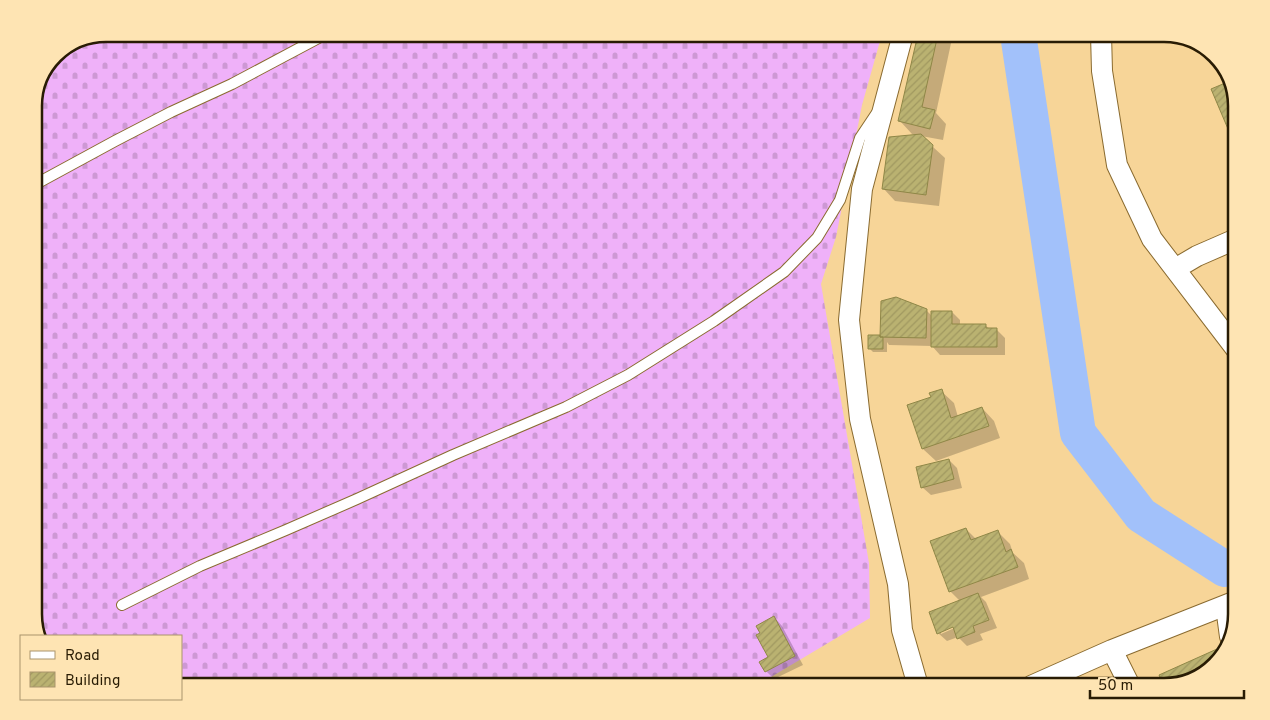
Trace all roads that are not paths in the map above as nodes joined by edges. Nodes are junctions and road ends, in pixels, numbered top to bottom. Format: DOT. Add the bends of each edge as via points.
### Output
graph roads {
  1 [pos="309,43"];
  2 [pos="900,43"];
  3 [pos="1101,43"];
  4 [pos="884,101"];
  5 [pos="43,179"];
  6 [pos="1227,243"];
  7 [pos="1175,269"];
  8 [pos="1227,338"];
  9 [pos="1228,604"];
  10 [pos="122,605"];
  11 [pos="1112,650"];
  12 [pos="916,678"];
  13 [pos="1049,678"];
  14 [pos="1126,678"];
  1 -- 5 [label="lane"];
  2 -- 4 [label="street"];
  3 -- 7 [label="street" via="1102,71 1117,165 1152,239"];
  4 -- 10 [label="lane" via="860,138 840,200 816,238 784,272 714,321 628,375 566,407 200,566"];
  4 -- 12 [label="street" via="862,189 849,320 860,418 898,584 902,630"];
  6 -- 7 [label="street"];
  7 -- 8 [label="street"];
  9 -- 11 [label="street"];
  11 -- 13 [label="street"];
  11 -- 14 [label="street"];
}
